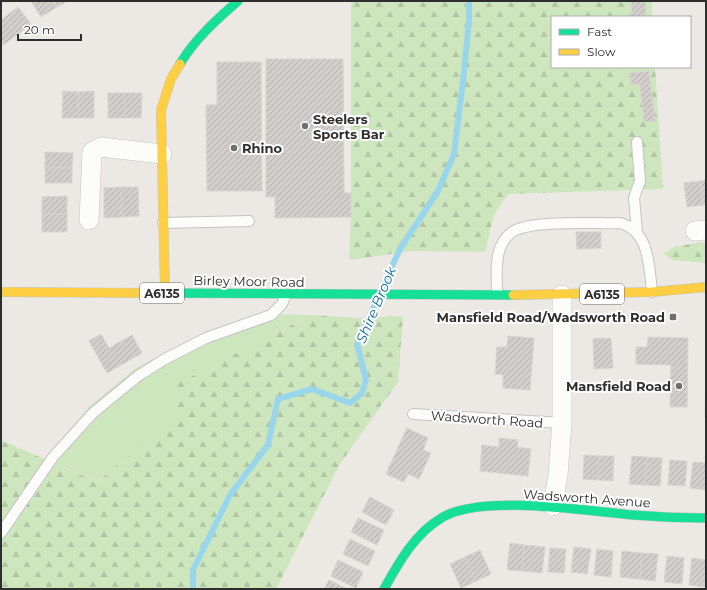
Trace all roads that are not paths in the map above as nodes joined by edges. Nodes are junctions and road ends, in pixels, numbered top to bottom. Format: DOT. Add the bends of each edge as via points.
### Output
graph roads {
  1 [pos="238,1"];
  2 [pos="637,142"];
  3 [pos="162,154"];
  4 [pos="89,220"];
  5 [pos="249,221"];
  6 [pos="163,223"];
  7 [pos="637,232"];
  8 [pos="706,288"];
  9 [pos="1,292"];
  10 [pos="652,292"];
  11 [pos="165,293"];
  12 [pos="286,294"];
  13 [pos="497,294"];
  14 [pos="562,295"];
  15 [pos="413,414"];
  16 [pos="562,423"];
  17 [pos="553,506"];
  18 [pos="706,518"];
  19 [pos="1,533"];
  20 [pos="384,589"];
  1 -- 3 [label="main road" via="186,54 171,79 161,110"];
  2 -- 7 [label="lane" via="640,181 634,198"];
  3 -- 4 [label="street" via="101,147 92,152"];
  3 -- 6 [label="main road"];
  5 -- 6 [label="lane"];
  6 -- 11 [label="main road"];
  7 -- 10 [label="lane" via="648,255"];
  7 -- 13 [label="lane" via="630,226 620,223 542,225 516,230 505,238 500,248"];
  8 -- 10 [label="main road, A6135"];
  9 -- 11 [label="main road, Birley Moor Road / A6135"];
  10 -- 14 [label="main road, A6135"];
  11 -- 12 [label="main road, Birley Moor Road / A6135"];
  12 -- 13 [label="main road, Birley Moor Road / A6135"];
  12 -- 19 [label="lane" via="282,304 271,314 206,338 165,359 138,376 99,408 53,457"];
  13 -- 14 [label="main road, A6135"];
  14 -- 16 [label="street, Wadsworth Road"];
  15 -- 16 [label="lane, Wadsworth Road"];
  16 -- 17 [label="street, Wadsworth Road"];
  17 -- 18 [label="main road, Wadsworth Avenue"];
  17 -- 20 [label="main road, Wadsworth Avenue" via="485,506 464,509 444,517 412,544 398,562"];
}
